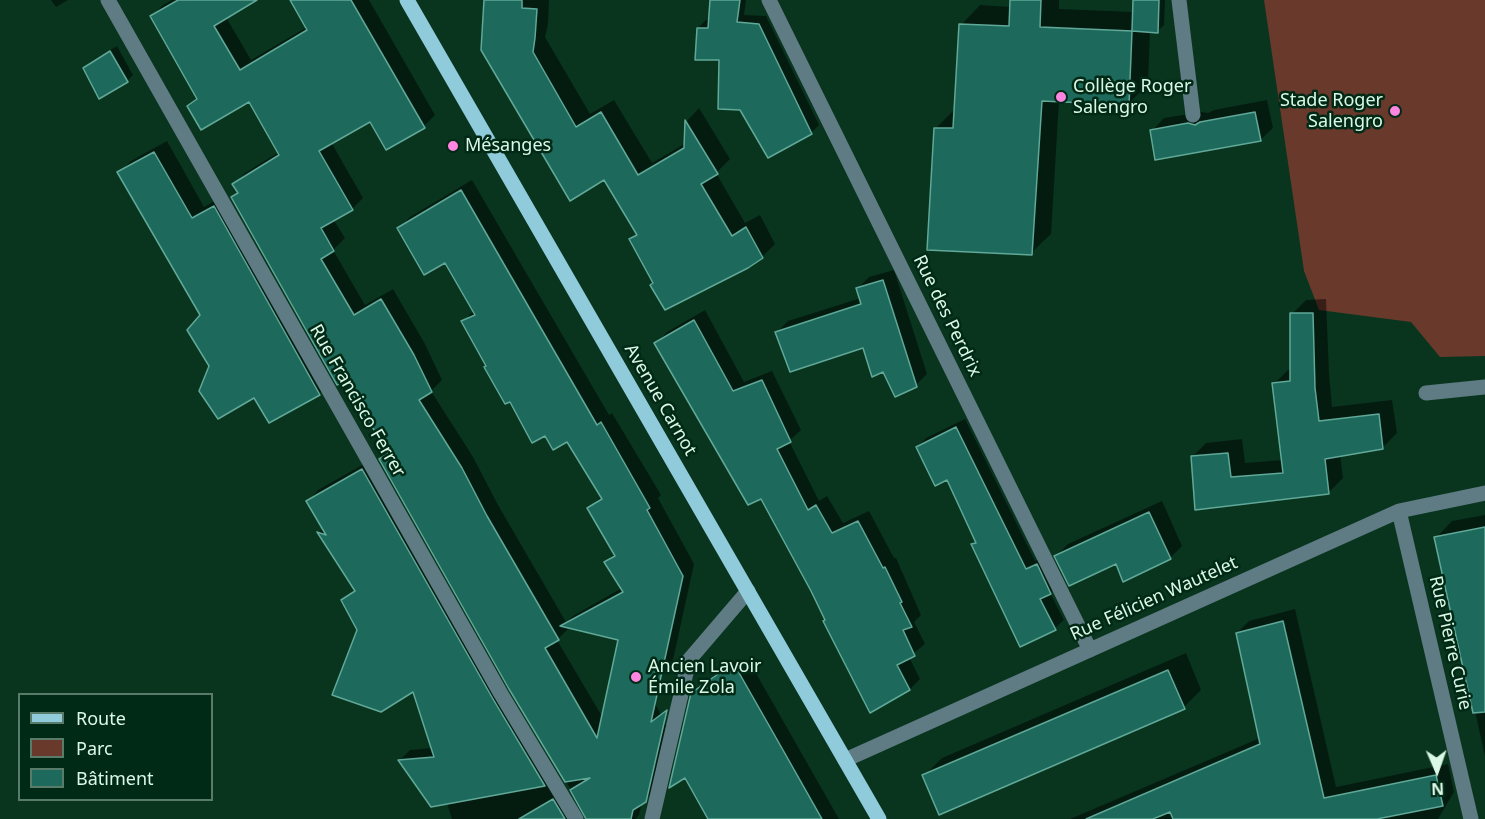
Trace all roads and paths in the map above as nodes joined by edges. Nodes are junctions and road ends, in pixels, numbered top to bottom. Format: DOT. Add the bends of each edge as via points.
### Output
graph roads {
  1 [pos="108,0"];
  2 [pos="407,0"];
  3 [pos="769,0"];
  4 [pos="1179,0"];
  5 [pos="1193,115"];
  6 [pos="1485,387"];
  7 [pos="1426,393"];
  8 [pos="1485,493"];
  9 [pos="1399,511"];
  10 [pos="748,591"];
  11 [pos="1090,650"];
  12 [pos="845,760"];
  13 [pos="576,819"];
  14 [pos="652,819"];
  15 [pos="879,819"];
  16 [pos="1471,819"];
  1 -- 13 [label="street, Rue Francisco Ferrer" via="483,663"];
  2 -- 10 [label="main road, Avenue Carnot"];
  3 -- 11 [label="street, Rue des Perdrix"];
  4 -- 5 [label="street"];
  6 -- 7 [label="street"];
  8 -- 9 [label="street, Rue Félicien Wautelet"];
  9 -- 11 [label="street, Rue Félicien Wautelet"];
  9 -- 16 [label="street, Rue Pierre Curie"];
  10 -- 12 [label="main road, Avenue Carnot"];
  10 -- 14 [label="street" via="689,660"];
  11 -- 12 [label="street, Rue Félicien Wautelet"];
  12 -- 15 [label="main road, Avenue Carnot"];
}
